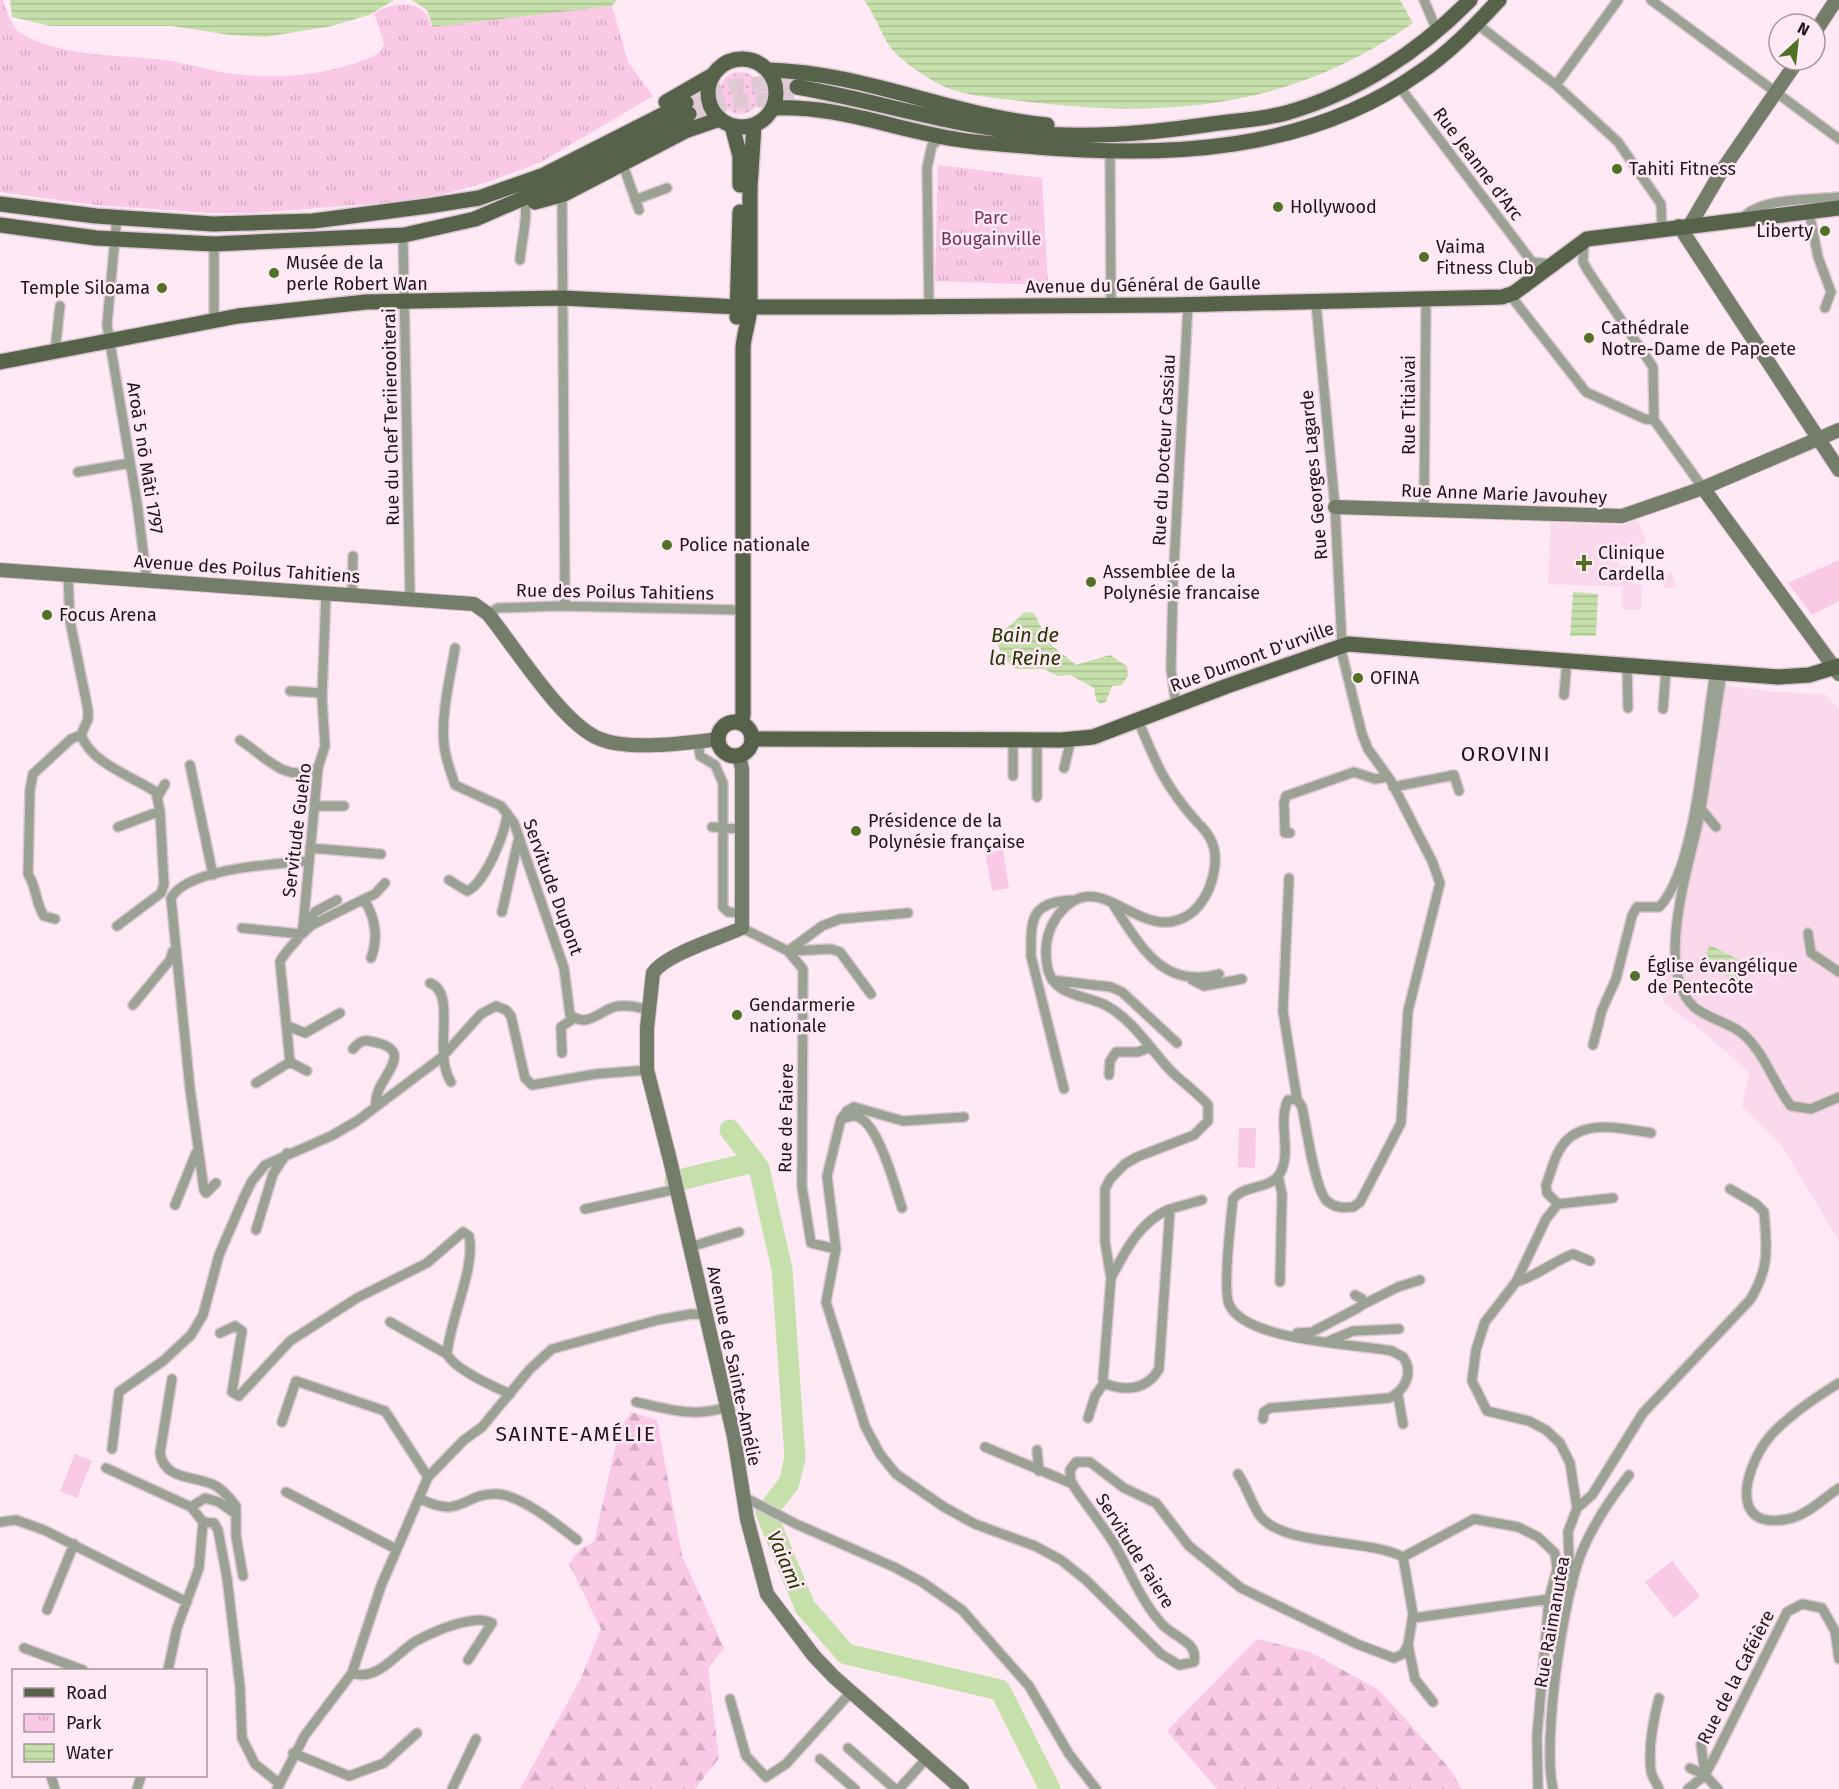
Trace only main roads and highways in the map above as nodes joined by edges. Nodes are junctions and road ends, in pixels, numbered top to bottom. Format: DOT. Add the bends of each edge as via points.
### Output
graph roads {
  1 [pos="1470,0"];
  2 [pos="1499,0"];
  3 [pos="767,70"];
  4 [pos="713,75"];
  5 [pos="773,108"];
  6 [pos="726,122"];
  7 [pos="754,125"];
  8 [pos="1158,132"];
  9 [pos="1044,147"];
  10 [pos="0,204"];
  11 [pos="428,206"];
  12 [pos="1839,208"];
  13 [pos="475,219"];
  14 [pos="0,225"];
  15 [pos="744,307"];
  16 [pos="0,362"];
  17 [pos="1837,669"];
  18 [pos="740,723"];
  19 [pos="752,739"];
  1 -- 8 [label="main road" via="1437,32 1385,69 1327,99 1284,114"];
  2 -- 9 [label="main road" via="1477,24 1399,86 1326,121 1282,136 1205,148 1110,152"];
  3 -- 4 [label="main road" via="756,62 739,59 722,65"];
  3 -- 5 [label="main road" via="776,88"];
  3 -- 8 [label="main road" via="836,77 1037,124"];
  4 -- 6 [label="main road" via="708,100"];
  4 -- 11 [label="main road" via="548,163"];
  5 -- 7 [label="main road"];
  5 -- 9 [label="main road" via="834,111 942,137"];
  6 -- 7 [label="main road"];
  6 -- 13 [label="main road" via="685,131 562,194"];
  6 -- 15 [label="main road" via="740,156"];
  7 -- 15 [label="main road"];
  8 -- 9 [label="main road" via="1092,138 1019,132 797,93"];
  10 -- 11 [label="main road" via="213,224 313,221"];
  11 -- 13 [label="main road" via="479,198 544,175 687,109 561,182"];
  12 -- 15 [label="main road, Avenue du Général de Gaulle" via="1584,240 1553,264 1537,268 1524,286 1510,295 1316,303"];
  13 -- 14 [label="main road" via="403,235 214,244 115,239"];
  15 -- 16 [label="main road, Avenue du Général de Gaulle" via="563,298 327,305 214,320"];
  15 -- 18 [label="main road" via="737,320 744,329"];
  17 -- 19 [label="main road, Rue Dumont D'urville" via="1778,677 1342,646 1093,737"];
  18 -- 19 [label="main road" via="749,729"];
  18 -- 19 [label="main road" via="723,726 718,739 725,752 739,755 748,749"];
}
